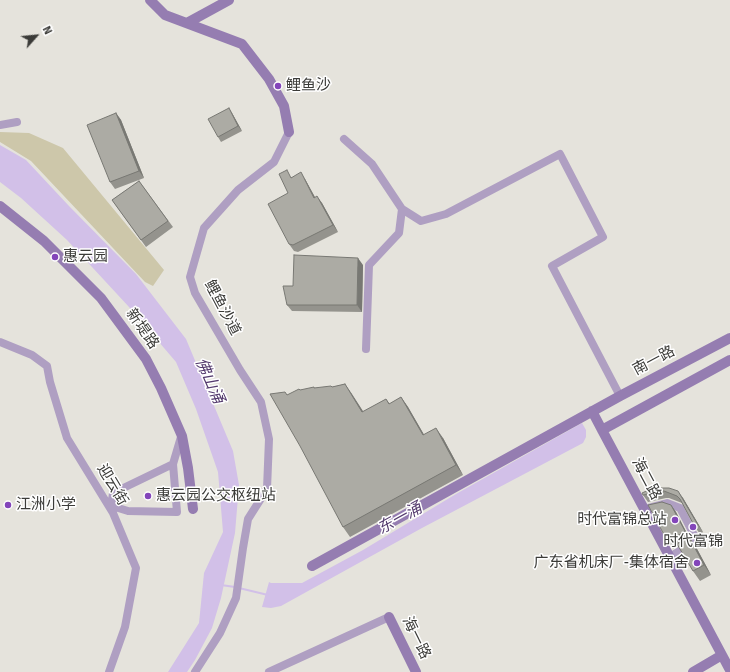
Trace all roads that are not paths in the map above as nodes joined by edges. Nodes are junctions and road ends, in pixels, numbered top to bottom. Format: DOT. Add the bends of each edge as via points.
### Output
graph roads {
  1 [pos="150,0"];
  2 [pos="229,0"];
  3 [pos="187,23"];
  4 [pos="17,122"];
  5 [pos="0,125"];
  6 [pos="289,132"];
  7 [pos="344,139"];
  8 [pos="0,206"];
  9 [pos="402,209"];
  10 [pos="730,338"];
  11 [pos="0,342"];
  12 [pos="366,349"];
  13 [pos="730,360"];
  14 [pos="620,396"];
  15 [pos="592,412"];
  16 [pos="602,430"];
  17 [pos="182,436"];
  18 [pos="173,464"];
  19 [pos="192,509"];
  20 [pos="644,509"];
  21 [pos="670,557"];
  22 [pos="312,566"];
  23 [pos="389,617"];
  24 [pos="722,655"];
  25 [pos="730,670"];
  26 [pos="109,672"];
  27 [pos="195,672"];
  28 [pos="269,672"];
  29 [pos="416,672"];
  30 [pos="693,672"];
  1 -- 3 [label="street" via="164,15"];
  2 -- 3 [label="street"];
  3 -- 6 [label="street" via="242,44 269,79 284,106"];
  4 -- 5 [label="street"];
  6 -- 27 [label="street, 鲤鱼沙道" via="274,162 238,190 204,228 190,277 195,293 261,402 269,439 267,489 248,518 236,598 220,633"];
  7 -- 9 [label="street" via="372,164"];
  8 -- 17 [label="street, 新堤路" via="44,241 101,298 146,359"];
  9 -- 12 [label="street" via="399,233 369,265"];
  9 -- 14 [label="street" via="421,221 446,214 560,154 603,237 552,266"];
  10 -- 14 [label="street, 南一路"];
  11 -- 26 [label="street, 迎云街" via="32,354 47,366 67,438 113,513 136,568 125,627"];
  13 -- 16 [label="street"];
  14 -- 15 [label="street, 南一路"];
  15 -- 16 [label="street, 海二路"];
  15 -- 22 [label="street, 南一路"];
  16 -- 20 [label="street, 海二路"];
  17 -- 18 [label="street"];
  17 -- 19 [label="street, 新堤路"];
  18 -- 18 [label="street" via="113,493 115,507 128,511 176,512"];
  20 -- 21 [label="street, 海二路"];
  20 -- 21 [label="street" via="666,503 680,508 697,540"];
  21 -- 24 [label="street, 海二路"];
  23 -- 28 [label="street"];
  23 -- 29 [label="street, 海一路"];
  24 -- 25 [label="street, 海二路"];
  24 -- 30 [label="street"];
}
